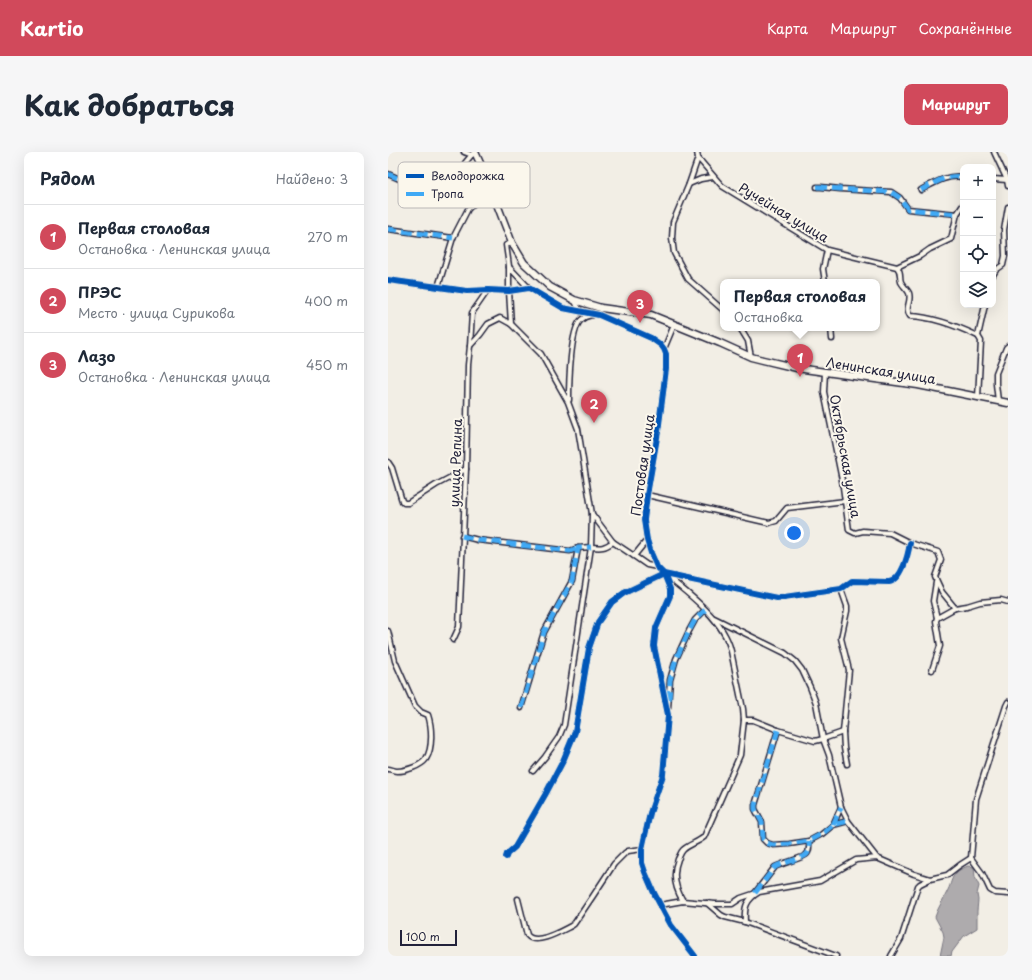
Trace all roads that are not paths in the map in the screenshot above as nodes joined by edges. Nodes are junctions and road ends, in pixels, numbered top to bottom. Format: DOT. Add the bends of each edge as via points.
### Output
graph roads {
  1 [pos="464,152"];
  2 [pos="697,152"];
  3 [pos="994,152"];
  4 [pos="474,153"];
  5 [pos="698,158"];
  6 [pos="465,162"];
  7 [pos="478,162"];
  8 [pos="388,174"];
  9 [pos="713,177"];
  10 [pos="960,177"];
  11 [pos="398,178"];
  12 [pos="996,179"];
  13 [pos="1007,180"];
  14 [pos="689,184"];
  15 [pos="1008,186"];
  16 [pos="817,187"];
  17 [pos="921,190"];
  18 [pos="1008,207"];
  19 [pos="469,208"];
  20 [pos="498,208"];
  21 [pos="960,210"];
  22 [pos="957,214"];
  23 [pos="388,229"];
  24 [pos="453,238"];
  25 [pos="512,243"];
  26 [pos="827,250"];
  27 [pos="1003,265"];
  28 [pos="1008,265"];
  29 [pos="509,266"];
  30 [pos="897,267"];
  31 [pos="994,272"];
  32 [pos="825,279"];
  33 [pos="388,280"];
  34 [pos="438,287"];
  35 [pos="529,288"];
  36 [pos="488,290"];
  37 [pos="509,291"];
  38 [pos="574,300"];
  39 [pos="720,307"];
  40 [pos="601,308"];
  41 [pos="984,308"];
  42 [pos="581,312"];
  43 [pos="599,315"];
  44 [pos="511,324"];
  45 [pos="674,324"];
  46 [pos="742,331"];
  47 [pos="831,331"];
  48 [pos="978,336"];
  49 [pos="832,339"];
  50 [pos="470,346"];
  51 [pos="1008,346"];
  52 [pos="664,349"];
  53 [pos="751,357"];
  54 [pos="825,372"];
  55 [pos="978,397"];
  56 [pos="998,401"];
  57 [pos="568,402"];
  58 [pos="1008,404"];
  59 [pos="388,462"];
  60 [pos="466,469"];
  61 [pos="647,495"];
  62 [pos="845,501"];
  63 [pos="592,514"];
  64 [pos="462,536"];
  65 [pos="647,540"];
  66 [pos="613,542"];
  67 [pos="910,544"];
  68 [pos="591,547"];
  69 [pos="578,548"];
  70 [pos="634,556"];
  71 [pos="657,567"];
  72 [pos="664,574"];
  73 [pos="936,582"];
  74 [pos="841,589"];
  75 [pos="1008,602"];
  76 [pos="955,608"];
  77 [pos="705,610"];
  78 [pos="712,617"];
  79 [pos="937,618"];
  80 [pos="388,631"];
  81 [pos="453,640"];
  82 [pos="932,670"];
  83 [pos="1008,702"];
  84 [pos="521,708"];
  85 [pos="667,708"];
  86 [pos="744,720"];
  87 [pos="778,730"];
  88 [pos="843,732"];
  89 [pos="823,739"];
  90 [pos="847,764"];
  91 [pos="388,769"];
  92 [pos="533,771"];
  93 [pos="841,807"];
  94 [pos="848,821"];
  95 [pos="833,825"];
  96 [pos="809,841"];
  97 [pos="642,849"];
  98 [pos="506,857"];
  99 [pos="877,858"];
  100 [pos="971,858"];
  101 [pos="930,879"];
  102 [pos="757,893"];
  103 [pos="1008,894"];
  104 [pos="518,899"];
  105 [pos="683,901"];
  106 [pos="707,903"];
  107 [pos="660,905"];
  108 [pos="744,922"];
  109 [pos="694,956"];
  110 [pos="836,956"];
  111 [pos="892,956"];
  1 -- 4 [label="street"];
  2 -- 5 [label="street, Ручейная улица"];
  3 -- 13 [label="street"];
  4 -- 6 [label="street"];
  4 -- 7 [label="main road, Ленинская улица"];
  5 -- 9 [label="street, Ручейная улица"];
  5 -- 14 [label="street"];
  8 -- 11 [label="street"];
  9 -- 14 [label="street"];
  9 -- 26 [label="street, Ручейная улица" via="722,186"];
  10 -- 17 [label="street" via="944,178"];
  12 -- 13 [label="street"];
  13 -- 15 [label="street"];
  14 -- 39 [label="street" via="673,222 674,253 688,279"];
  16 -- 22 [label="street" via="891,192 900,198 908,209"];
  18 -- 27 [label="street" via="1004,230"];
  19 -- 24 [label="street"];
  20 -- 25 [label="main road, Ленинская улица"];
  21 -- 22 [label="street"];
  22 -- 30 [label="street" via="951,239"];
  23 -- 24 [label="street"];
  24 -- 34 [label="street"];
  25 -- 29 [label="street" via="506,245"];
  25 -- 38 [label="main road, Ленинская улица" via="524,263 540,279"];
  26 -- 30 [label="street, Ручейная улица"];
  26 -- 32 [label="street" via="823,269"];
  27 -- 28 [label="street"];
  27 -- 31 [label="street"];
  29 -- 35 [label="street"];
  29 -- 37 [label="street"];
  30 -- 48 [label="street" via="900,281 909,293 907,310 910,316 932,319"];
  33 -- 34 [label="street"];
  34 -- 36 [label="street" via="467,291"];
  35 -- 37 [label="street"];
  35 -- 42 [label="street" via="563,308"];
  36 -- 37 [label="street"];
  36 -- 50 [label="street, улица Репина" via="472,313"];
  37 -- 44 [label="street"];
  38 -- 40 [label="main road, Ленинская улица"];
  38 -- 42 [label="street"];
  40 -- 43 [label="street"];
  40 -- 45 [label="main road, Ленинская улица" via="651,315"];
  41 -- 48 [label="street"];
  42 -- 43 [label="street"];
  43 -- 52 [label="street" via="651,338"];
  43 -- 57 [label="street" via="586,316 580,320 576,330 570,362"];
  44 -- 50 [label="street" via="500,318 488,324"];
  44 -- 57 [label="street" via="541,354"];
  45 -- 52 [label="street"];
  45 -- 53 [label="main road, Ленинская улица"];
  46 -- 53 [label="street" via="748,341"];
  47 -- 49 [label="street"];
  48 -- 55 [label="street" via="981,341"];
  50 -- 60 [label="street, улица Репина"];
  51 -- 56 [label="street" via="996,373"];
  52 -- 61 [label="street, Постовая улица" via="666,369"];
  53 -- 54 [label="main road, Ленинская улица"];
  54 -- 55 [label="main road, Ленинская улица"];
  54 -- 62 [label="street, Октябрьская улица" via="824,392"];
  55 -- 56 [label="main road, Ленинская улица"];
  56 -- 58 [label="main road, Ленинская улица"];
  57 -- 63 [label="street" via="578,429"];
  59 -- 60 [label="street" via="404,503"];
  60 -- 64 [label="street, улица Репина"];
  61 -- 62 [label="street" via="769,522 776,521 787,508"];
  61 -- 65 [label="street, Постовая улица" via="644,520"];
  62 -- 67 [label="street, Октябрьская улица" via="851,532 890,533"];
  63 -- 66 [label="street"];
  63 -- 68 [label="street"];
  64 -- 69 [label="street" via="570,551"];
  64 -- 81 [label="street, улица Репина" via="459,627"];
  65 -- 70 [label="street"];
  65 -- 71 [label="street, Постовая улица"];
  66 -- 68 [label="street" via="601,548"];
  66 -- 70 [label="street"];
  67 -- 73 [label="street, Октябрьская улица" via="938,552 940,560"];
  67 -- 74 [label="street" via="901,572 894,582 852,582"];
  68 -- 69 [label="street"];
  68 -- 92 [label="street" via="564,726 559,738"];
  69 -- 84 [label="street" via="572,581 544,632"];
  70 -- 71 [label="street" via="647,565"];
  71 -- 72 [label="street, Постовая улица"];
  72 -- 74 [label="street" via="777,598"];
  72 -- 77 [label="street" via="691,595"];
  72 -- 85 [label="street, Постовая улица" via="670,596 656,628 654,646"];
  72 -- 98 [label="street" via="612,602 598,622 589,648 575,732 545,795"];
  73 -- 76 [label="street"];
  73 -- 79 [label="street" via="933,601"];
  74 -- 88 [label="street" via="847,606 841,638 849,670"];
  75 -- 76 [label="street" via="980,602"];
  76 -- 79 [label="street"];
  77 -- 78 [label="street"];
  77 -- 85 [label="street, Постовая улица" via="695,620 676,659 670,680"];
  78 -- 86 [label="street" via="730,642"];
  78 -- 89 [label="street" via="796,661 812,692"];
  79 -- 82 [label="street" via="940,646"];
  80 -- 91 [label="street" via="395,661 415,706 420,712 428,715 431,722 430,748 426,759 420,765 407,769"];
  83 -- 100 [label="street" via="976,799"];
  85 -- 97 [label="street, Постовая улица" via="663,775 650,813"];
  86 -- 87 [label="street" via="753,720"];
  86 -- 105 [label="street" via="740,755 704,837 683,850 677,862 675,880"];
  87 -- 89 [label="street" via="815,741"];
  87 -- 96 [label="street" via="755,810 762,822 767,843 773,845"];
  88 -- 89 [label="street"];
  88 -- 90 [label="street"];
  89 -- 93 [label="street"];
  93 -- 94 [label="street"];
  93 -- 95 [label="street"];
  94 -- 95 [label="street"];
  94 -- 99 [label="street"];
  95 -- 96 [label="street"];
  96 -- 102 [label="street" via="805,856 775,867"];
  97 -- 104 [label="street" via="625,853 614,864 574,924 552,935 533,939 527,935"];
  97 -- 107 [label="street, Постовая улица" via="643,868"];
  99 -- 101 [label="street"];
  99 -- 102 [label="street" via="856,860 820,881"];
  100 -- 101 [label="street" via="947,875"];
  100 -- 103 [label="street" via="990,890"];
  101 -- 111 [label="street" via="918,886 901,939"];
  102 -- 106 [label="street" via="732,904"];
  102 -- 108 [label="street" via="746,904"];
  105 -- 106 [label="street"];
  105 -- 107 [label="street"];
  106 -- 108 [label="street" via="725,917"];
  107 -- 109 [label="street, Постовая улица"];
  108 -- 110 [label="street"];
}
